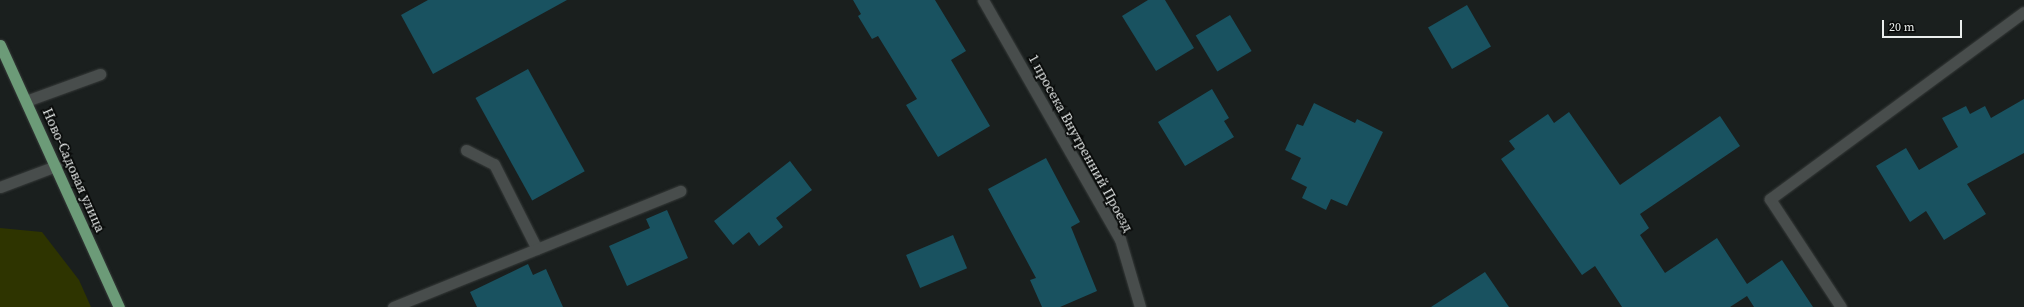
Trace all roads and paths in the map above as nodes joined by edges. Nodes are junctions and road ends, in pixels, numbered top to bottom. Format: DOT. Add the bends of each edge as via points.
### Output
graph roads {
  1 [pos="983,0"];
  2 [pos="2024,12"];
  3 [pos="0,46"];
  4 [pos="100,74"];
  5 [pos="26,101"];
  6 [pos="466,150"];
  7 [pos="56,166"];
  8 [pos="0,187"];
  9 [pos="680,190"];
  10 [pos="537,249"];
  11 [pos="119,307"];
  12 [pos="393,307"];
  13 [pos="1140,307"];
  14 [pos="1842,307"];
  1 -- 13 [label="street, 1 просека Внутренний Проезд" via="1120,239"];
  2 -- 14 [label="street" via="1770,198"];
  3 -- 5 [label="main road, Ново-Садовая улица"];
  4 -- 5 [label="street"];
  5 -- 7 [label="main road, Ново-Садовая улица"];
  6 -- 10 [label="street" via="494,164"];
  7 -- 8 [label="street"];
  7 -- 11 [label="main road, Ново-Садовая улица"];
  9 -- 10 [label="street"];
  10 -- 12 [label="street"];
}
